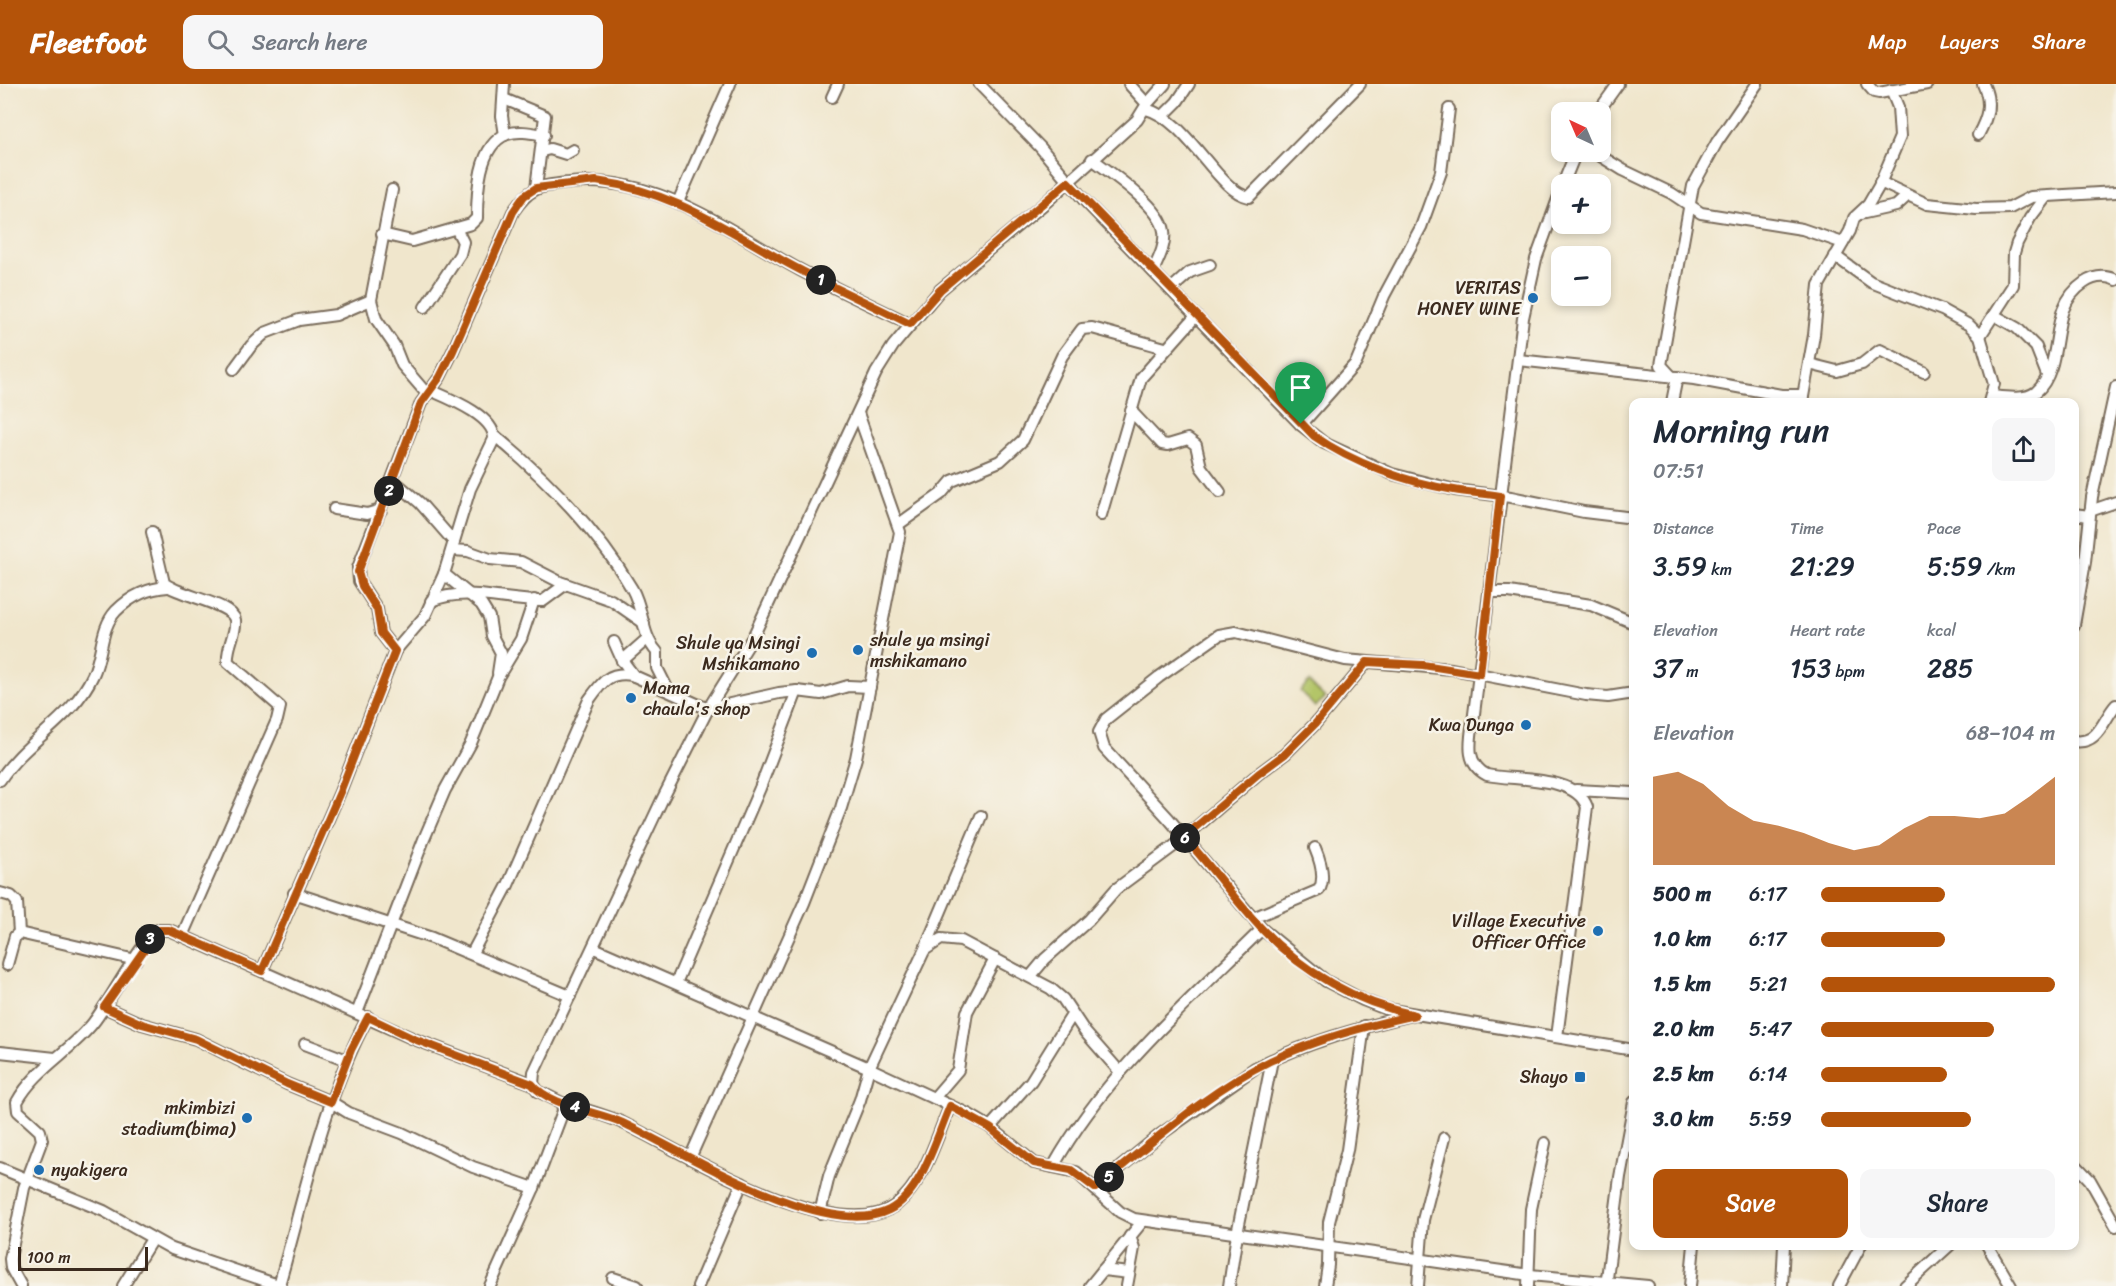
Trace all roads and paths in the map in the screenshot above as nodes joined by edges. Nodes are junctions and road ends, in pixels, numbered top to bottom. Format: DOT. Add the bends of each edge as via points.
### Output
graph roads {
  1 [pos="504,84"];
  2 [pos="730,84"];
  3 [pos="838,84"];
  4 [pos="979,84"];
  5 [pos="1129,84"];
  6 [pos="1165,84"];
  7 [pos="1188,84"];
  8 [pos="1360,84"];
  9 [pos="1618,84"];
  10 [pos="1757,84"];
  11 [pos="1867,84"];
  12 [pos="1928,84"];
  13 [pos="1983,84"];
  14 [pos="1891,90"];
  15 [pos="832,97"];
  16 [pos="504,99"];
  17 [pos="1605,102"];
  18 [pos="1146,106"];
  19 [pos="1449,108"];
  20 [pos="1163,116"];
  21 [pos="505,135"];
  22 [pos="544,135"];
  23 [pos="1978,135"];
  24 [pos="573,150"];
  25 [pos="542,151"];
  26 [pos="1092,159"];
  27 [pos="1610,162"];
  28 [pos="1068,182"];
  29 [pos="1880,182"];
  30 [pos="536,188"];
  31 [pos="392,190"];
  32 [pos="2116,192"];
  33 [pos="1907,196"];
  34 [pos="2046,197"];
  35 [pos="678,202"];
  36 [pos="1690,208"];
  37 [pos="1857,215"];
  38 [pos="1551,219"];
  39 [pos="456,228"];
  40 [pos="382,234"];
  41 [pos="1843,243"];
  42 [pos="1834,256"];
  43 [pos="1210,266"];
  44 [pos="1153,271"];
  45 [pos="2116,280"];
  46 [pos="1171,289"];
  47 [pos="371,300"];
  48 [pos="425,306"];
  49 [pos="1995,315"];
  50 [pos="1196,316"];
  51 [pos="910,324"];
  52 [pos="1980,336"];
  53 [pos="1165,348"];
  54 [pos="1518,360"];
  55 [pos="1809,364"];
  56 [pos="1661,365"];
  57 [pos="234,369"];
  58 [pos="1924,372"];
  59 [pos="2047,375"];
  60 [pos="1650,376"];
  61 [pos="1674,377"];
  62 [pos="2116,387"];
  63 [pos="428,392"];
  64 [pos="1672,398"];
  65 [pos="1794,398"];
  66 [pos="1803,398"];
  67 [pos="1990,398"];
  68 [pos="2000,398"];
  69 [pos="1131,411"];
  70 [pos="858,413"];
  71 [pos="1301,424"];
  72 [pos="2111,433"];
  73 [pos="494,435"];
  74 [pos="393,480"];
  75 [pos="1220,492"];
  76 [pos="1500,496"];
  77 [pos="2116,502"];
  78 [pos="334,508"];
  79 [pos="381,510"];
  80 [pos="2089,513"];
  81 [pos="2079,514"];
  82 [pos="1101,515"];
  83 [pos="1629,517"];
  84 [pos="899,524"];
  85 [pos="152,532"];
  86 [pos="453,546"];
  87 [pos="444,574"];
  88 [pos="566,584"];
  89 [pos="168,587"];
  90 [pos="2079,588"];
  91 [pos="1489,592"];
  92 [pos="472,597"];
  93 [pos="534,600"];
  94 [pos="431,601"];
  95 [pos="1629,621"];
  96 [pos="644,623"];
  97 [pos="647,639"];
  98 [pos="614,642"];
  99 [pos="395,651"];
  100 [pos="622,660"];
  101 [pos="1367,662"];
  102 [pos="1480,674"];
  103 [pos="634,676"];
  104 [pos="498,677"];
  105 [pos="870,687"];
  106 [pos="721,689"];
  107 [pos="668,691"];
  108 [pos="797,691"];
  109 [pos="1629,694"];
  110 [pos="742,704"];
  111 [pos="2116,705"];
  112 [pos="708,709"];
  113 [pos="2079,741"];
  114 [pos="0,780"];
  115 [pos="1576,790"];
  116 [pos="1629,793"];
  117 [pos="981,816"];
  118 [pos="1184,837"];
  119 [pos="1315,848"];
  120 [pos="0,893"];
  121 [pos="294,893"];
  122 [pos="1253,918"];
  123 [pos="391,924"];
  124 [pos="1262,929"];
  125 [pos="19,933"];
  126 [pos="182,936"];
  127 [pos="594,948"];
  128 [pos="924,951"];
  129 [pos="472,953"];
  130 [pos="995,959"];
  131 [pos="136,960"];
  132 [pos="7,965"];
  133 [pos="262,971"];
  134 [pos="1030,977"];
  135 [pos="676,983"];
  136 [pos="570,996"];
  137 [pos="104,1007"];
  138 [pos="357,1013"];
  139 [pos="1072,1015"];
  140 [pos="1415,1015"];
  141 [pos="368,1017"];
  142 [pos="754,1019"];
  143 [pos="1364,1026"];
  144 [pos="1557,1037"];
  145 [pos="305,1044"];
  146 [pos="1629,1049"];
  147 [pos="0,1052"];
  148 [pos="55,1058"];
  149 [pos="347,1060"];
  150 [pos="1272,1060"];
  151 [pos="869,1068"];
  152 [pos="1120,1072"];
  153 [pos="532,1084"];
  154 [pos="934,1098"];
  155 [pos="331,1102"];
  156 [pos="562,1103"];
  157 [pos="950,1106"];
  158 [pos="990,1128"];
  159 [pos="1629,1129"];
  160 [pos="1444,1138"];
  161 [pos="1545,1143"];
  162 [pos="690,1158"];
  163 [pos="1053,1167"];
  164 [pos="0,1168"];
  165 [pos="2079,1168"];
  166 [pos="26,1180"];
  167 [pos="742,1183"];
  168 [pos="534,1188"];
  169 [pos="1095,1188"];
  170 [pos="820,1213"];
  171 [pos="1142,1222"];
  172 [pos="2116,1226"];
  173 [pos="1237,1234"];
  174 [pos="1130,1236"];
  175 [pos="152,1239"];
  176 [pos="1329,1248"];
  177 [pos="1694,1250"];
  178 [pos="1784,1250"];
  179 [pos="1858,1250"];
  180 [pos="1945,1250"];
  181 [pos="1990,1250"];
  182 [pos="1418,1259"];
  183 [pos="1103,1270"];
  184 [pos="1129,1273"];
  185 [pos="613,1278"];
  186 [pos="1529,1281"];
  187 [pos="18,1283"];
  188 [pos="1606,1284"];
  189 [pos="280,1285"];
  190 [pos="30,1286"];
  191 [pos="123,1286"];
  192 [pos="490,1286"];
  193 [pos="637,1286"];
  194 [pos="698,1286"];
  195 [pos="1090,1286"];
  196 [pos="1127,1286"];
  197 [pos="1229,1286"];
  198 [pos="1325,1286"];
  199 [pos="1418,1286"];
  200 [pos="1648,1286"];
  201 [pos="1690,1286"];
  202 [pos="1782,1286"];
  203 [pos="1839,1286"];
  204 [pos="1905,1286"];
  205 [pos="2011,1286"];
  1 -- 16 [label="street"];
  2 -- 35 [label="street"];
  3 -- 15 [label="street"];
  4 -- 28 [label="street"];
  5 -- 18 [label="street"];
  6 -- 18 [label="street"];
  7 -- 20 [label="street"];
  8 -- 20 [label="street" via="1249,197 1233,189"];
  9 -- 17 [label="street"];
  10 -- 36 [label="street" via="1699,174 1691,192"];
  11 -- 14 [label="street" via="1874,92"];
  12 -- 14 [label="street"];
  13 -- 23 [label="street" via="1989,109"];
  14 -- 29 [label="street" via="1898,107 1900,136"];
  16 -- 21 [label="street"];
  16 -- 22 [label="street" via="544,113"];
  18 -- 20 [label="street"];
  18 -- 26 [label="street"];
  19 -- 71 [label="street" via="1441,172 1421,227 1384,296 1356,363"];
  21 -- 22 [label="street"];
  21 -- 39 [label="street" via="488,155 478,178 477,218"];
  22 -- 25 [label="street"];
  24 -- 25 [label="street" via="566,154"];
  25 -- 30 [label="street"];
  26 -- 28 [label="street"];
  26 -- 44 [label="street" via="1137,195 1160,220 1163,248"];
  27 -- 36 [label="street" via="1671,193"];
  28 -- 44 [label="street"];
  28 -- 51 [label="street" via="940,290"];
  29 -- 33 [label="street"];
  29 -- 37 [label="street" via="1868,205"];
  30 -- 35 [label="street" via="596,181"];
  30 -- 63 [label="street" via="524,196 513,212 453,351"];
  31 -- 40 [label="street"];
  32 -- 34 [label="street"];
  33 -- 34 [label="street" via="1937,206 1990,209 2010,208 2028,198"];
  33 -- 37 [label="street" via="1896,206"];
  34 -- 49 [label="street" via="2017,243 2014,280"];
  35 -- 51 [label="street" via="802,271"];
  36 -- 41 [label="street" via="1710,216 1802,229"];
  36 -- 56 [label="street"];
  37 -- 41 [label="street"];
  38 -- 54 [label="street" via="1527,291"];
  39 -- 40 [label="street" via="412,241"];
  39 -- 48 [label="street" via="463,245 460,254"];
  40 -- 47 [label="street"];
  41 -- 42 [label="street"];
  42 -- 52 [label="street" via="1871,282 1942,310"];
  42 -- 55 [label="street" via="1819,285"];
  43 -- 46 [label="street" via="1191,272"];
  44 -- 46 [label="street"];
  45 -- 59 [label="street" via="2099,276 2088,280 2067,301"];
  46 -- 50 [label="street"];
  47 -- 57 [label="street" via="336,315 299,320 265,333"];
  47 -- 63 [label="street" via="376,319 402,365"];
  49 -- 52 [label="street"];
  49 -- 59 [label="street" via="2017,328 2036,347"];
  50 -- 53 [label="street"];
  50 -- 71 [label="street"];
  51 -- 70 [label="street" via="876,373"];
  52 -- 67 [label="street" via="1994,384"];
  53 -- 69 [label="street" via="1144,373"];
  53 -- 84 [label="street" via="1092,328 1082,329 1062,356 1023,440 1000,461 952,481 941,494"];
  54 -- 60 [label="street"];
  54 -- 76 [label="street"];
  55 -- 58 [label="street" via="1837,370 1862,364 1880,351"];
  55 -- 66 [label="street"];
  56 -- 60 [label="street"];
  56 -- 61 [label="street"];
  59 -- 68 [label="street" via="2032,395"];
  60 -- 61 [label="street"];
  61 -- 64 [label="street"];
  61 -- 65 [label="street"];
  62 -- 72 [label="street"];
  63 -- 73 [label="street" via="466,407 486,422"];
  63 -- 74 [label="street"];
  69 -- 75 [label="street" via="1162,444 1168,446 1188,438 1193,442 1201,467"];
  69 -- 82 [label="street"];
  70 -- 84 [label="street" via="878,476"];
  70 -- 106 [label="street" via="753,637"];
  71 -- 76 [label="street" via="1324,443 1392,474 1455,490"];
  72 -- 80 [label="street"];
  73 -- 86 [label="street" via="470,489"];
  73 -- 96 [label="street" via="561,494 606,550 633,589"];
  74 -- 79 [label="street"];
  74 -- 86 [label="street" via="420,503"];
  76 -- 83 [label="street"];
  76 -- 91 [label="street"];
  77 -- 80 [label="street"];
  78 -- 79 [label="street" via="367,514"];
  79 -- 99 [label="street" via="358,574 377,609 381,633"];
  80 -- 81 [label="street"];
  80 -- 90 [label="street"];
  84 -- 105 [label="street"];
  85 -- 89 [label="street" via="161,577"];
  86 -- 87 [label="street"];
  86 -- 88 [label="street" via="490,560 521,562"];
  87 -- 92 [label="street"];
  87 -- 94 [label="street"];
  88 -- 93 [label="street" via="543,601"];
  88 -- 96 [label="street" via="608,598"];
  89 -- 114 [label="street" via="146,589 118,609 109,621 92,677 76,701 20,753"];
  89 -- 126 [label="street" via="232,614 235,622 228,662 280,707"];
  91 -- 95 [label="street" via="1591,605"];
  91 -- 102 [label="street"];
  92 -- 93 [label="street"];
  92 -- 94 [label="street" via="446,595"];
  92 -- 104 [label="street" via="489,617 492,636 500,649"];
  93 -- 104 [label="street" via="521,639"];
  94 -- 99 [label="street" via="421,622"];
  96 -- 97 [label="street"];
  97 -- 100 [label="street"];
  97 -- 107 [label="street" via="657,652 657,668"];
  98 -- 100 [label="street"];
  99 -- 121 [label="street" via="340,792"];
  100 -- 103 [label="street"];
  101 -- 102 [label="street"];
  101 -- 118 [label="street" via="1322,717 1285,754"];
  101 -- 118 [label="street" via="1306,651 1241,632 1224,634 1159,677 1106,719 1099,732 1101,743"];
  102 -- 109 [label="street" via="1586,695"];
  102 -- 115 [label="street" via="1470,760 1477,770 1487,776"];
  103 -- 107 [label="street"];
  103 -- 129 [label="street" via="620,673 609,677 589,700 508,885"];
  104 -- 123 [label="street" via="471,743 430,823"];
  105 -- 108 [label="street" via="848,686 821,694"];
  105 -- 142 [label="street" via="847,791"];
  106 -- 110 [label="street"];
  106 -- 112 [label="street"];
  107 -- 112 [label="street"];
  108 -- 110 [label="street"];
  108 -- 135 [label="street"];
  110 -- 112 [label="street"];
  111 -- 113 [label="street" via="2095,736"];
  112 -- 127 [label="street" via="643,838"];
  115 -- 116 [label="street"];
  115 -- 144 [label="street" via="1584,798 1587,822"];
  117 -- 128 [label="street"];
  118 -- 122 [label="street"];
  118 -- 134 [label="street" via="1116,890"];
  119 -- 122 [label="street" via="1321,864 1319,890"];
  120 -- 125 [label="street" via="17,902"];
  121 -- 123 [label="street"];
  121 -- 133 [label="street"];
  122 -- 124 [label="street"];
  123 -- 129 [label="street"];
  123 -- 138 [label="street"];
  124 -- 140 [label="street" via="1307,967 1342,989 1386,1009"];
  124 -- 152 [label="street"];
  125 -- 131 [label="street"];
  125 -- 132 [label="street"];
  126 -- 131 [label="street" via="156,930"];
  126 -- 133 [label="street"];
  127 -- 135 [label="street"];
  127 -- 136 [label="street"];
  128 -- 130 [label="street" via="948,938"];
  128 -- 151 [label="street"];
  129 -- 136 [label="street"];
  130 -- 134 [label="street"];
  130 -- 154 [label="street" via="967,1012 958,1070"];
  131 -- 137 [label="street"];
  133 -- 138 [label="street"];
  134 -- 139 [label="street" via="1060,996"];
  135 -- 142 [label="street"];
  136 -- 153 [label="street"];
  137 -- 148 [label="street" via="82,1036"];
  137 -- 155 [label="street" via="150,1027 196,1039"];
  138 -- 141 [label="street"];
  139 -- 152 [label="street"];
  139 -- 158 [label="street" via="1031,1081"];
  140 -- 143 [label="street"];
  140 -- 144 [label="street"];
  141 -- 149 [label="street"];
  141 -- 153 [label="street"];
  142 -- 151 [label="street"];
  142 -- 162 [label="street"];
  143 -- 150 [label="street"];
  143 -- 176 [label="street" via="1347,1150 1329,1222"];
  144 -- 146 [label="street"];
  145 -- 149 [label="street"];
  147 -- 148 [label="street"];
  148 -- 166 [label="street" via="17,1103 18,1110 42,1137"];
  149 -- 155 [label="street"];
  150 -- 169 [label="street" via="1230,1083"];
  150 -- 173 [label="street"];
  151 -- 154 [label="street"];
  151 -- 170 [label="street" via="829,1176"];
  152 -- 163 [label="street" via="1075,1129"];
  153 -- 156 [label="street"];
  154 -- 157 [label="street"];
  155 -- 168 [label="street" via="473,1167"];
  155 -- 189 [label="street"];
  156 -- 162 [label="street" via="621,1123"];
  156 -- 168 [label="street" via="563,1111"];
  157 -- 158 [label="street"];
  157 -- 170 [label="street" via="919,1177 898,1203 866,1217"];
  158 -- 163 [label="street" via="1034,1163"];
  159 -- 188 [label="street"];
  160 -- 182 [label="street" via="1427,1197"];
  161 -- 186 [label="street" via="1531,1209"];
  162 -- 167 [label="street"];
  163 -- 169 [label="street" via="1071,1170"];
  164 -- 166 [label="street"];
  165 -- 172 [label="street"];
  166 -- 175 [label="street" via="104,1211"];
  166 -- 187 [label="street" via="10,1259"];
  167 -- 170 [label="street"];
  167 -- 194 [label="street"];
  168 -- 192 [label="street"];
  169 -- 171 [label="street" via="1126,1216"];
  171 -- 173 [label="street"];
  171 -- 174 [label="street"];
  173 -- 176 [label="street"];
  173 -- 197 [label="street"];
  174 -- 183 [label="street"];
  174 -- 184 [label="street" via="1134,1248"];
  175 -- 189 [label="street" via="190,1257"];
  175 -- 191 [label="street"];
  176 -- 182 [label="street"];
  176 -- 198 [label="street"];
  177 -- 201 [label="street"];
  178 -- 202 [label="street"];
  179 -- 203 [label="street"];
  180 -- 204 [label="street"];
  181 -- 205 [label="street"];
  182 -- 186 [label="street"];
  182 -- 199 [label="street"];
  183 -- 184 [label="street"];
  183 -- 195 [label="street"];
  184 -- 196 [label="street"];
  185 -- 193 [label="street"];
  186 -- 188 [label="street"];
  187 -- 190 [label="street"];
  188 -- 200 [label="street"];
}
